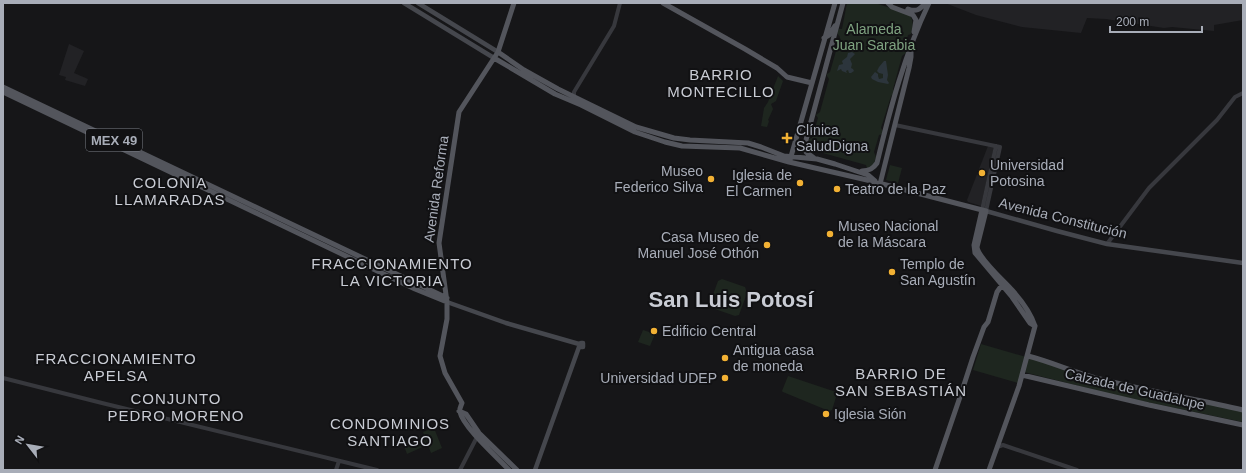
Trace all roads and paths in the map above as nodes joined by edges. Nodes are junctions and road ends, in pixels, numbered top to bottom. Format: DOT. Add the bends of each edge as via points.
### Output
graph roads {
  1 [pos="404,3"];
  2 [pos="418,3"];
  3 [pos="514,3"];
  4 [pos="620,3"];
  5 [pos="663,3"];
  6 [pos="834,3"];
  7 [pos="843,3"];
  8 [pos="887,3"];
  9 [pos="925,3"];
  10 [pos="929,3"];
  11 [pos="842,10"];
  12 [pos="824,38"];
  13 [pos="912,45"];
  14 [pos="498,52"];
  15 [pos="494,58"];
  16 [pos="812,84"];
  17 [pos="3,87"];
  18 [pos="3,92"];
  19 [pos="1243,93"];
  20 [pos="574,94"];
  21 [pos="890,114"];
  22 [pos="895,125"];
  23 [pos="799,128"];
  24 [pos="888,151"];
  25 [pos="807,158"];
  26 [pos="817,159"];
  27 [pos="790,160"];
  28 [pos="857,170"];
  29 [pos="878,183"];
  30 [pos="984,210"];
  31 [pos="1108,244"];
  32 [pos="1243,263"];
  33 [pos="394,276"];
  34 [pos="1002,283"];
  35 [pos="447,300"];
  36 [pos="1028,356"];
  37 [pos="1022,375"];
  38 [pos="3,378"];
  39 [pos="1243,410"];
  40 [pos="1243,425"];
  41 [pos="478,435"];
  42 [pos="997,447"];
  43 [pos="339,461"];
  44 [pos="336,470"];
  45 [pos="377,470"];
  46 [pos="460,470"];
  47 [pos="509,470"];
  48 [pos="518,470"];
  49 [pos="535,470"];
  50 [pos="935,470"];
  51 [pos="989,470"];
  52 [pos="1078,470"];
  1 -- 15 [label="main road"];
  2 -- 14 [label="main road"];
  3 -- 14 [label="main road, Avenida Reforma"];
  4 -- 20 [label="street" via="614,26"];
  5 -- 16 [label="main road" via="752,53 787,77"];
  6 -- 12 [label="main road"];
  7 -- 11 [label="main road"];
  8 -- 9 [label="main road" via="917,11"];
  8 -- 13 [label="main road" via="915,17"];
  10 -- 13 [label="main road"];
  11 -- 12 [label="main road" via="829,35"];
  11 -- 26 [label="main road" via="806,140 806,152"];
  12 -- 16 [label="main road"];
  13 -- 21 [label="main road"];
  13 -- 22 [label="main road"];
  14 -- 15 [label="main road, Avenida Reforma"];
  14 -- 20 [label="main road" via="558,89"];
  15 -- 27 [label="main road" via="555,94 635,132 682,146 740,148"];
  15 -- 35 [label="main road, Avenida Reforma" via="459,112 439,243"];
  16 -- 23 [label="main road"];
  17 -- 33 [label="main road, MEX 49"];
  18 -- 33 [label="main road, MEX 49"];
  19 -- 31 [label="street" via="1235,97 1217,120 1149,188"];
  20 -- 27 [label="main road" via="650,132 682,139 748,143"];
  21 -- 24 [label="main road"];
  21 -- 28 [label="main road" via="877,163 871,170"];
  22 -- 24 [label="main road"];
  22 -- 30 [label="street" via="998,146"];
  23 -- 25 [label="main road" via="795,152"];
  23 -- 27 [label="main road"];
  24 -- 29 [label="main road"];
  25 -- 26 [label="main road"];
  25 -- 27 [label="main road"];
  26 -- 28 [label="main road"];
  27 -- 29 [label="main road, Avenida Constitución"];
  28 -- 29 [label="main road"];
  29 -- 30 [label="main road, Avenida Constitución"];
  30 -- 31 [label="main road, Avenida Constitución"];
  30 -- 34 [label="main road" via="974,251"];
  31 -- 32 [label="main road, Avenida Constitución"];
  33 -- 35 [label="main road, MEX 49"];
  34 -- 36 [label="main road" via="1030,323 1035,326"];
  34 -- 50 [label="main road" via="973,357"];
  35 -- 41 [label="main road, Avenida Reforma" via="447,319 440,356 445,373 462,403 459,411 462,419"];
  35 -- 49 [label="main road, MEX 49" via="506,323 579,345"];
  36 -- 37 [label="main road"];
  36 -- 39 [label="main road, Calzada de Guadalupe" via="1098,379"];
  37 -- 40 [label="main road, Calzada de Guadalupe"];
  37 -- 42 [label="main road"];
  38 -- 43 [label="street"];
  41 -- 46 [label="street"];
  41 -- 47 [label="main road, Avenida Reforma"];
  41 -- 48 [label="main road, Avenida Reforma"];
  42 -- 51 [label="main road"];
  42 -- 52 [label="street" via="1003,445"];
  43 -- 44 [label="street"];
  43 -- 45 [label="street"];
}
